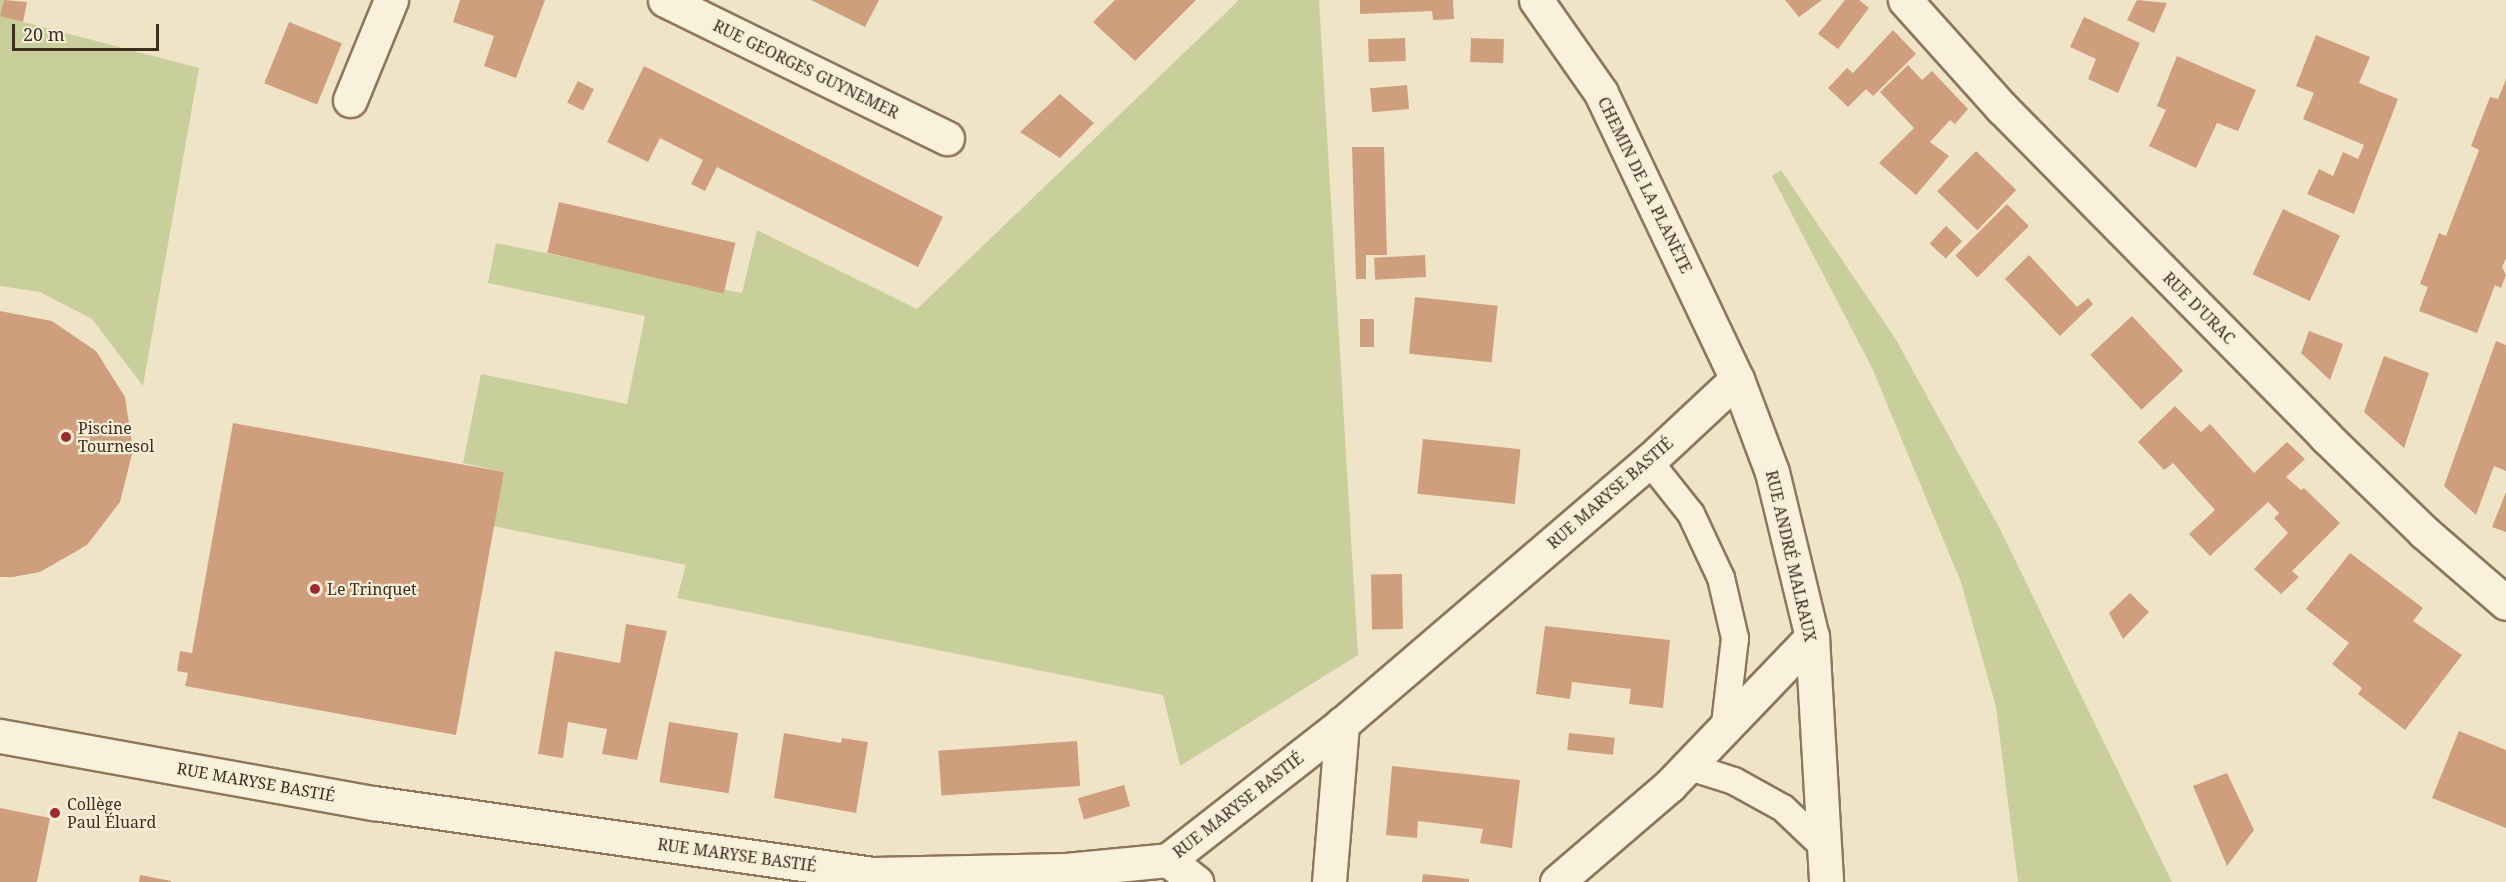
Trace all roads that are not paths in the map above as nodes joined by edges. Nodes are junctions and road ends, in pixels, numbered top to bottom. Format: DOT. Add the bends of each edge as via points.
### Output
graph roads {
  1 [pos="391,0"];
  2 [pos="664,0"];
  3 [pos="1536,0"];
  4 [pos="1905,0"];
  5 [pos="350,100"];
  6 [pos="947,138"];
  7 [pos="1737,379"];
  8 [pos="1649,461"];
  9 [pos="2506,603"];
  10 [pos="1812,637"];
  11 [pos="1342,724"];
  12 [pos="1725,725"];
  13 [pos="0,736"];
  14 [pos="1687,766"];
  15 [pos="1826,848"];
  16 [pos="1168,860"];
  17 [pos="873,878"];
  18 [pos="1196,882"];
  19 [pos="1329,882"];
  20 [pos="1557,882"];
  21 [pos="1826,882"];
  1 -- 5 [label="street"];
  2 -- 6 [label="street, RUE GEORGES GUYNEMER"];
  3 -- 7 [label="street, CHEMIN DE LA PLANÈTE" via="1601,93"];
  4 -- 9 [label="street, RUE D'URAC" via="2002,108 2325,436 2424,532"];
  7 -- 8 [label="street, RUE MARYSE BASTIÉ"];
  7 -- 10 [label="street, RUE ANDRÉ MALRAUX" via="1772,472"];
  8 -- 11 [label="street, RUE MARYSE BASTIÉ"];
  8 -- 12 [label="lane" via="1691,514 1721,578 1735,638"];
  10 -- 12 [label="street"];
  10 -- 15 [label="street, RUE ANDRÉ MALRAUX"];
  11 -- 16 [label="street, RUE MARYSE BASTIÉ"];
  11 -- 19 [label="street"];
  12 -- 14 [label="street"];
  13 -- 17 [label="street, RUE MARYSE BASTIÉ" via="374,803"];
  14 -- 15 [label="lane" via="1734,782 1782,808"];
  14 -- 20 [label="street"];
  15 -- 21 [label="street, RUE ANDRÉ MALRAUX"];
  16 -- 17 [label="street, RUE MARYSE BASTIÉ" via="1066,870"];
  16 -- 18 [label="street"];
}
